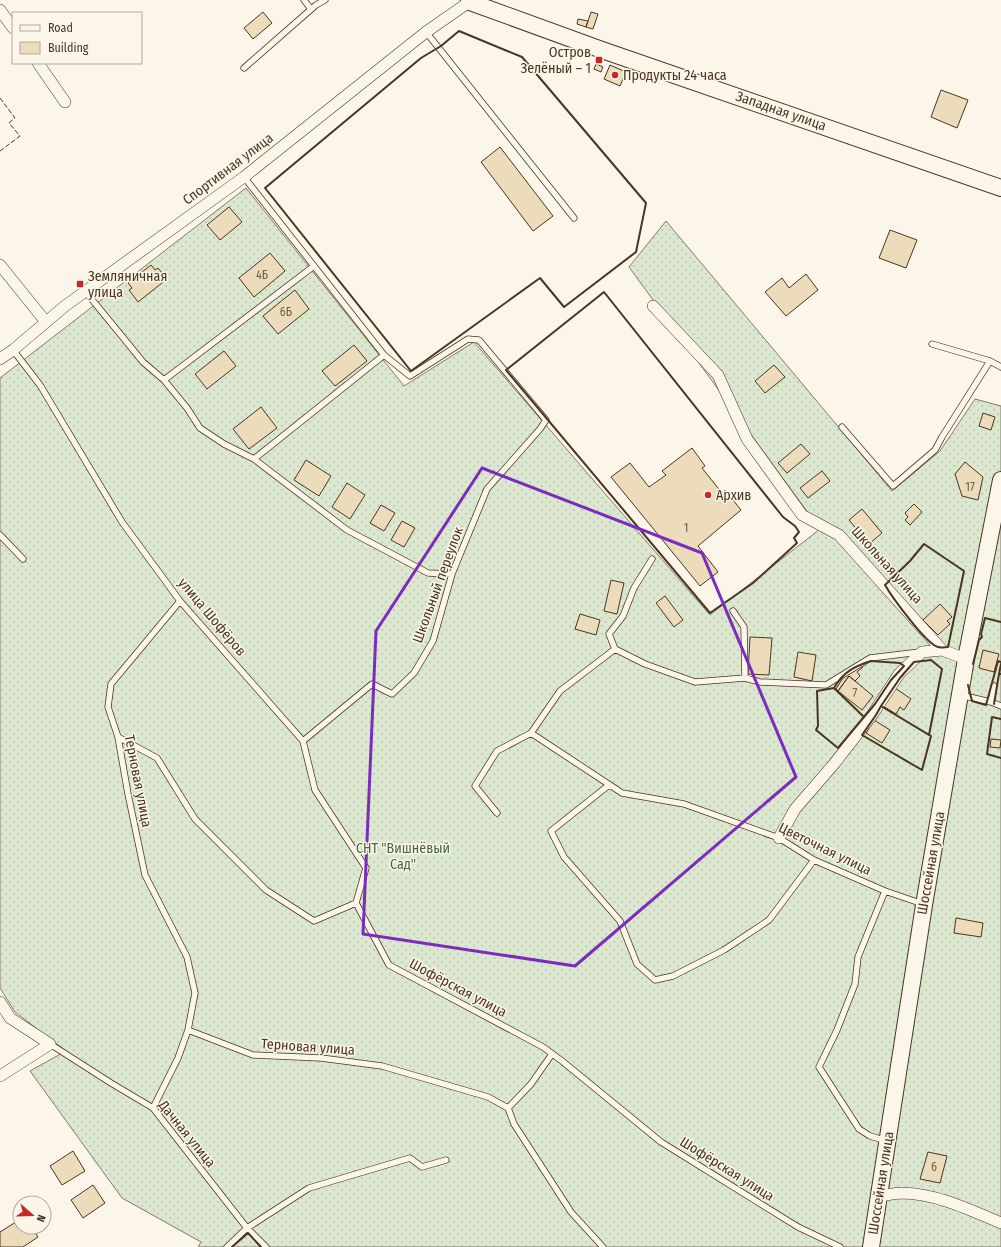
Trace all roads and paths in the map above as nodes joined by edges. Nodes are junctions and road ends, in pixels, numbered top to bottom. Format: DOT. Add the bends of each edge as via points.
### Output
graph roads {
  1 [pos="304,0"];
  2 [pos="325,0"];
  3 [pos="470,1"];
  4 [pos="311,9"];
  5 [pos="0,10"];
  6 [pos="12,27"];
  7 [pos="426,32"];
  8 [pos="39,64"];
  9 [pos="244,68"];
  10 [pos="65,102"];
  11 [pos="244,177"];
  12 [pos="1001,188"];
  13 [pos="574,218"];
  14 [pos="0,265"];
  15 [pos="314,266"];
  16 [pos="85,291"];
  17 [pos="653,306"];
  18 [pos="46,322"];
  19 [pos="932,344"];
  20 [pos="13,350"];
  21 [pos="384,355"];
  22 [pos="0,359"];
  23 [pos="990,361"];
  24 [pos="1001,367"];
  25 [pos="164,380"];
  26 [pos="842,427"];
  27 [pos="254,459"];
  28 [pos="1000,489"];
  29 [pos="0,535"];
  30 [pos="22,559"];
  31 [pos="652,559"];
  32 [pos="452,574"];
  33 [pos="180,601"];
  34 [pos="733,610"];
  35 [pos="615,649"];
  36 [pos="942,650"];
  37 [pos="922,652"];
  38 [pos="966,659"];
  39 [pos="745,678"];
  40 [pos="994,686"];
  41 [pos="960,695"];
  42 [pos="991,702"];
  43 [pos="1001,706"];
  44 [pos="531,733"];
  45 [pos="118,737"];
  46 [pos="303,741"];
  47 [pos="609,785"];
  48 [pos="497,814"];
  49 [pos="779,838"];
  50 [pos="814,860"];
  51 [pos="885,891"];
  52 [pos="356,903"];
  53 [pos="924,904"];
  54 [pos="0,1002"];
  55 [pos="188,1030"];
  56 [pos="50,1044"];
  57 [pos="552,1054"];
  58 [pos="0,1076"];
  59 [pos="153,1108"];
  60 [pos="508,1108"];
  61 [pos="887,1141"];
  62 [pos="446,1160"];
  63 [pos="879,1196"];
  64 [pos="1001,1223"];
  65 [pos="247,1228"];
  66 [pos="227,1247"];
  67 [pos="266,1247"];
  68 [pos="603,1247"];
  69 [pos="840,1247"];
  70 [pos="871,1247"];
  1 -- 4 [label="lane"];
  2 -- 4 [label="lane"];
  3 -- 7 [label="street, Спортивная улица"];
  3 -- 12 [label="street, Западная улица" via="602,50"];
  4 -- 9 [label="lane"];
  5 -- 6 [label="street"];
  7 -- 11 [label="street, Спортивная улица"];
  7 -- 13 [label="lane"];
  8 -- 10 [label="street"];
  11 -- 15 [label="lane"];
  11 -- 16 [label="street, Спортивная улица"];
  14 -- 18 [label="street"];
  15 -- 21 [label="lane"];
  15 -- 25 [label="lane"];
  16 -- 18 [label="street, Спортивная улица"];
  16 -- 25 [label="lane" via="143,362"];
  17 -- 36 [label="street, Школьная улица" via="718,375 747,439 802,515 840,535"];
  18 -- 20 [label="street, Спортивная улица"];
  19 -- 23 [label="lane"];
  20 -- 22 [label="street, Спортивная улица"];
  20 -- 33 [label="lane, улица Шофёров" via="40,385 122,522"];
  21 -- 27 [label="lane"];
  21 -- 32 [label="lane, Школьный переулок" via="410,376 468,339 479,340 546,420 487,489"];
  23 -- 24 [label="lane"];
  23 -- 26 [label="lane" via="935,450 893,486"];
  25 -- 27 [label="lane" via="200,428"];
  27 -- 32 [label="lane" via="347,530 428,573"];
  28 -- 38 [label="street, Шоссейная улица"];
  29 -- 30 [label="lane"];
  31 -- 35 [label="lane" via="634,588 623,616 609,634"];
  32 -- 46 [label="lane, Школьный переулок" via="433,641 414,673 392,694 372,684"];
  33 -- 45 [label="lane, Терновая улица" via="110,684 108,706"];
  33 -- 46 [label="lane, улица Шофёров"];
  34 -- 39 [label="lane" via="744,627"];
  35 -- 39 [label="lane" via="645,664 695,682"];
  35 -- 44 [label="lane" via="560,691"];
  36 -- 37 [label="street"];
  36 -- 38 [label="street"];
  37 -- 39 [label="lane" via="870,658 826,685 760,682"];
  37 -- 49 [label="street" via="899,674 872,715 834,764 795,808"];
  38 -- 41 [label="street, Шоссейная улица"];
  40 -- 42 [label="lane"];
  41 -- 42 [label="lane"];
  41 -- 53 [label="street, Шоссейная улица"];
  42 -- 43 [label="lane"];
  44 -- 47 [label="lane, Цветочная улица"];
  44 -- 48 [label="lane" via="498,751 475,786"];
  45 -- 52 [label="lane" via="157,758 195,819 266,890 314,921"];
  45 -- 55 [label="lane, Терновая улица" via="145,875 186,957 195,993"];
  46 -- 52 [label="lane, улица Шофёров" via="315,790 366,868"];
  47 -- 49 [label="lane, Цветочная улица" via="622,793 684,804"];
  47 -- 50 [label="lane" via="551,831 564,857 620,921 637,964 655,980 673,976 724,950 768,920"];
  49 -- 50 [label="lane, Цветочная улица"];
  50 -- 51 [label="lane, Цветочная улица"];
  51 -- 53 [label="lane, Цветочная улица"];
  51 -- 61 [label="lane" via="858,958 855,984 819,1067 859,1129 870,1136"];
  52 -- 57 [label="lane, Шофёрская улица" via="388,965"];
  53 -- 61 [label="street, Шоссейная улица"];
  54 -- 56 [label="street" via="10,1018"];
  55 -- 59 [label="lane" via="178,1058"];
  55 -- 60 [label="lane, Терновая улица" via="254,1055 321,1058 382,1066 488,1097"];
  56 -- 58 [label="street"];
  56 -- 59 [label="lane, Дачная улица"];
  57 -- 60 [label="lane" via="531,1084"];
  57 -- 69 [label="lane, Шофёрская улица" via="661,1142 798,1227"];
  59 -- 65 [label="lane, Дачная улица"];
  60 -- 68 [label="lane" via="514,1124 571,1212"];
  61 -- 63 [label="street, Шоссейная улица"];
  62 -- 65 [label="lane" via="422,1167 410,1158 309,1188"];
  63 -- 64 [label="street" via="903,1193 932,1196"];
  63 -- 70 [label="street, Шоссейная улица"];
  65 -- 66 [label="lane"];
  65 -- 67 [label="lane, Дачная улица"];
}
